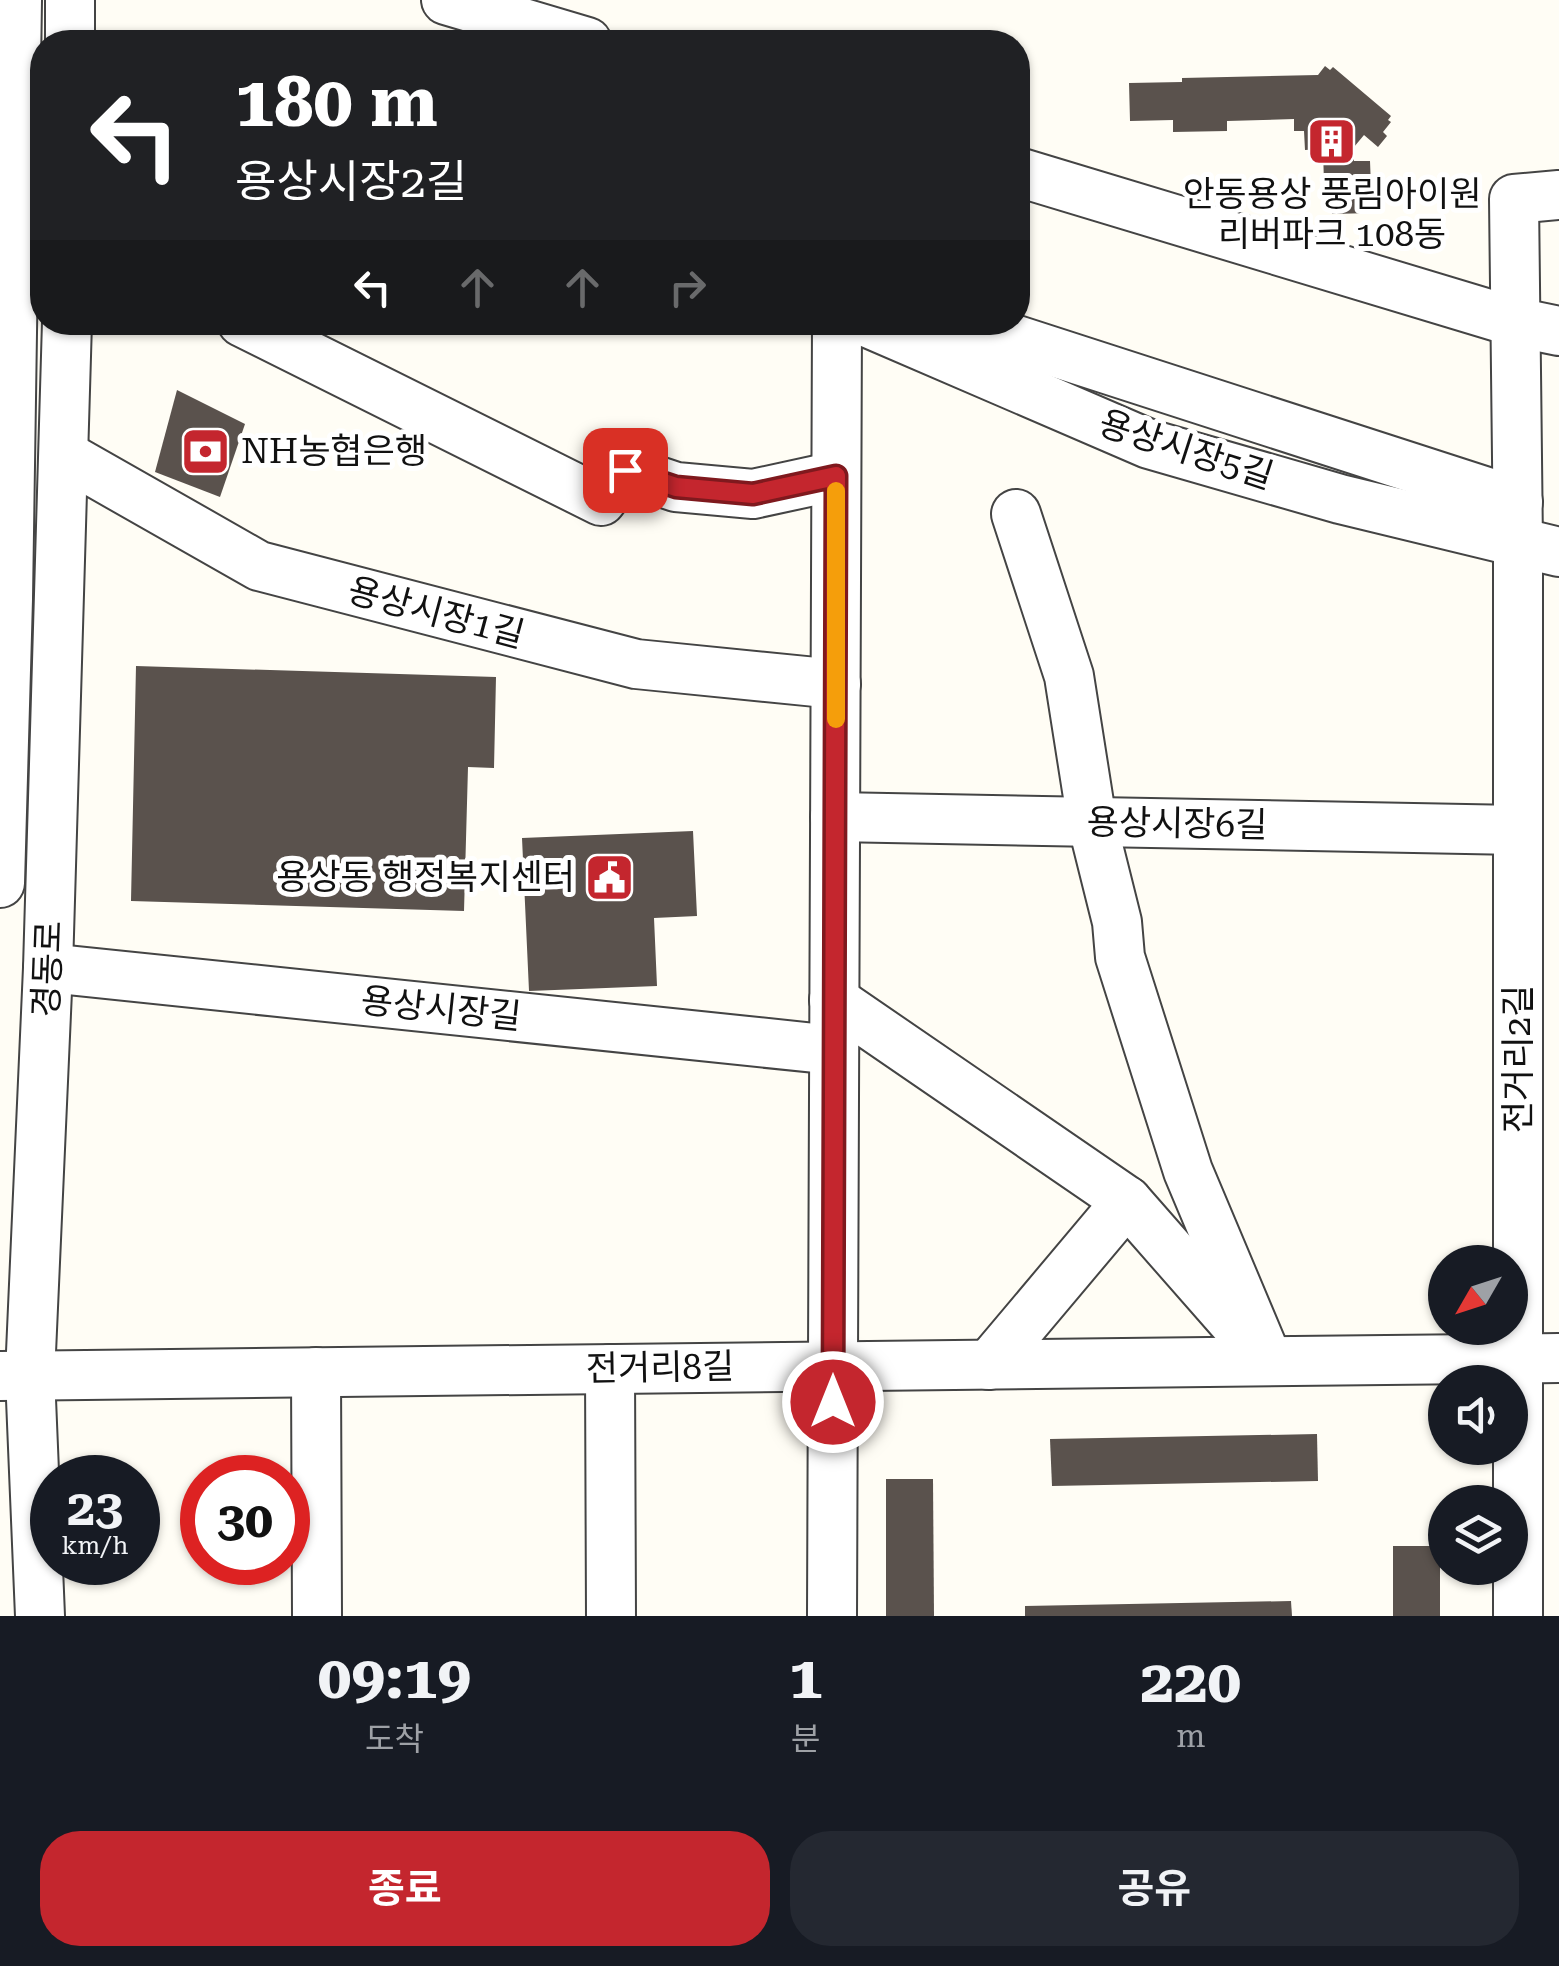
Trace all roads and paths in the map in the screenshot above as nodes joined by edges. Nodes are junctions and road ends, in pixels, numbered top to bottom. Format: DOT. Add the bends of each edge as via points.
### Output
graph roads {
  1 [pos="18,0"];
  2 [pos="446,0"];
  3 [pos="547,30"];
  4 [pos="8,71"];
  5 [pos="1030,176"];
  6 [pos="1559,195"];
  7 [pos="1537,326"];
  8 [pos="67,335"];
  9 [pos="268,335"];
  10 [pos="836,335"];
  11 [pos="896,335"];
  12 [pos="997,335"];
  13 [pos="64,456"];
  14 [pos="836,476"];
  15 [pos="1016,514"];
  16 [pos="1539,536"];
  17 [pos="4,599"];
  18 [pos="836,684"];
  19 [pos="835,817"];
  20 [pos="1092,822"];
  21 [pos="1518,830"];
  22 [pos="0,882"];
  23 [pos="48,968"];
  24 [pos="834,1000"];
  25 [pos="834,1050"];
  26 [pos="1127,1202"];
  27 [pos="1539,1358"];
  28 [pos="1268,1361"];
  29 [pos="989,1365"];
  30 [pos="833,1366"];
  31 [pos="610,1368"];
  32 [pos="316,1372"];
  33 [pos="15,1376"];
  34 [pos="40,1616"];
  35 [pos="317,1616"];
  36 [pos="610,1616"];
  37 [pos="832,1616"];
  38 [pos="1518,1616"];
  1 -- 4 [label="street, 경동로"];
  2 -- 3 [label="street"];
  4 -- 17 [label="street, 경동로"];
  5 -- 7 [label="street"];
  6 -- 7 [label="street, 전거리2길" via="1514,199"];
  7 -- 16 [label="street, 전거리2길"];
  8 -- 13 [label="street, 경동로"];
  9 -- 14 [label="street" via="601,500 625,470 676,487 753,494"];
  10 -- 14 [label="street"];
  11 -- 16 [label="street, 용상시장5길" via="1149,444 1340,499"];
  12 -- 16 [label="street"];
  13 -- 18 [label="street, 용상시장1길" via="259,566 636,664"];
  13 -- 23 [label="street, 경동로"];
  14 -- 18 [label="street"];
  15 -- 20 [label="street" via="1069,676"];
  16 -- 21 [label="street, 전거리2길"];
  17 -- 22 [label="street, 경동로"];
  18 -- 19 [label="street"];
  19 -- 20 [label="street, 용상시장6길"];
  19 -- 24 [label="street"];
  20 -- 21 [label="street, 용상시장6길"];
  20 -- 28 [label="street" via="1118,922 1120,958 1188,1171"];
  21 -- 27 [label="street, 전거리2길"];
  23 -- 25 [label="street, 용상시장길"];
  23 -- 33 [label="street, 경동로"];
  24 -- 25 [label="street"];
  24 -- 26 [label="street"];
  25 -- 30 [label="street"];
  26 -- 28 [label="street"];
  26 -- 29 [label="street"];
  27 -- 28 [label="street, 전거리8길"];
  27 -- 38 [label="street, 전거리2길"];
  28 -- 29 [label="street, 전거리8길"];
  29 -- 30 [label="street, 전거리8길"];
  30 -- 31 [label="street, 전거리8길"];
  30 -- 37 [label="street"];
  31 -- 32 [label="street, 전거리8길"];
  31 -- 36 [label="street"];
  32 -- 33 [label="street, 전거리8길"];
  32 -- 35 [label="street"];
  33 -- 34 [label="street, 경동로"];
}
